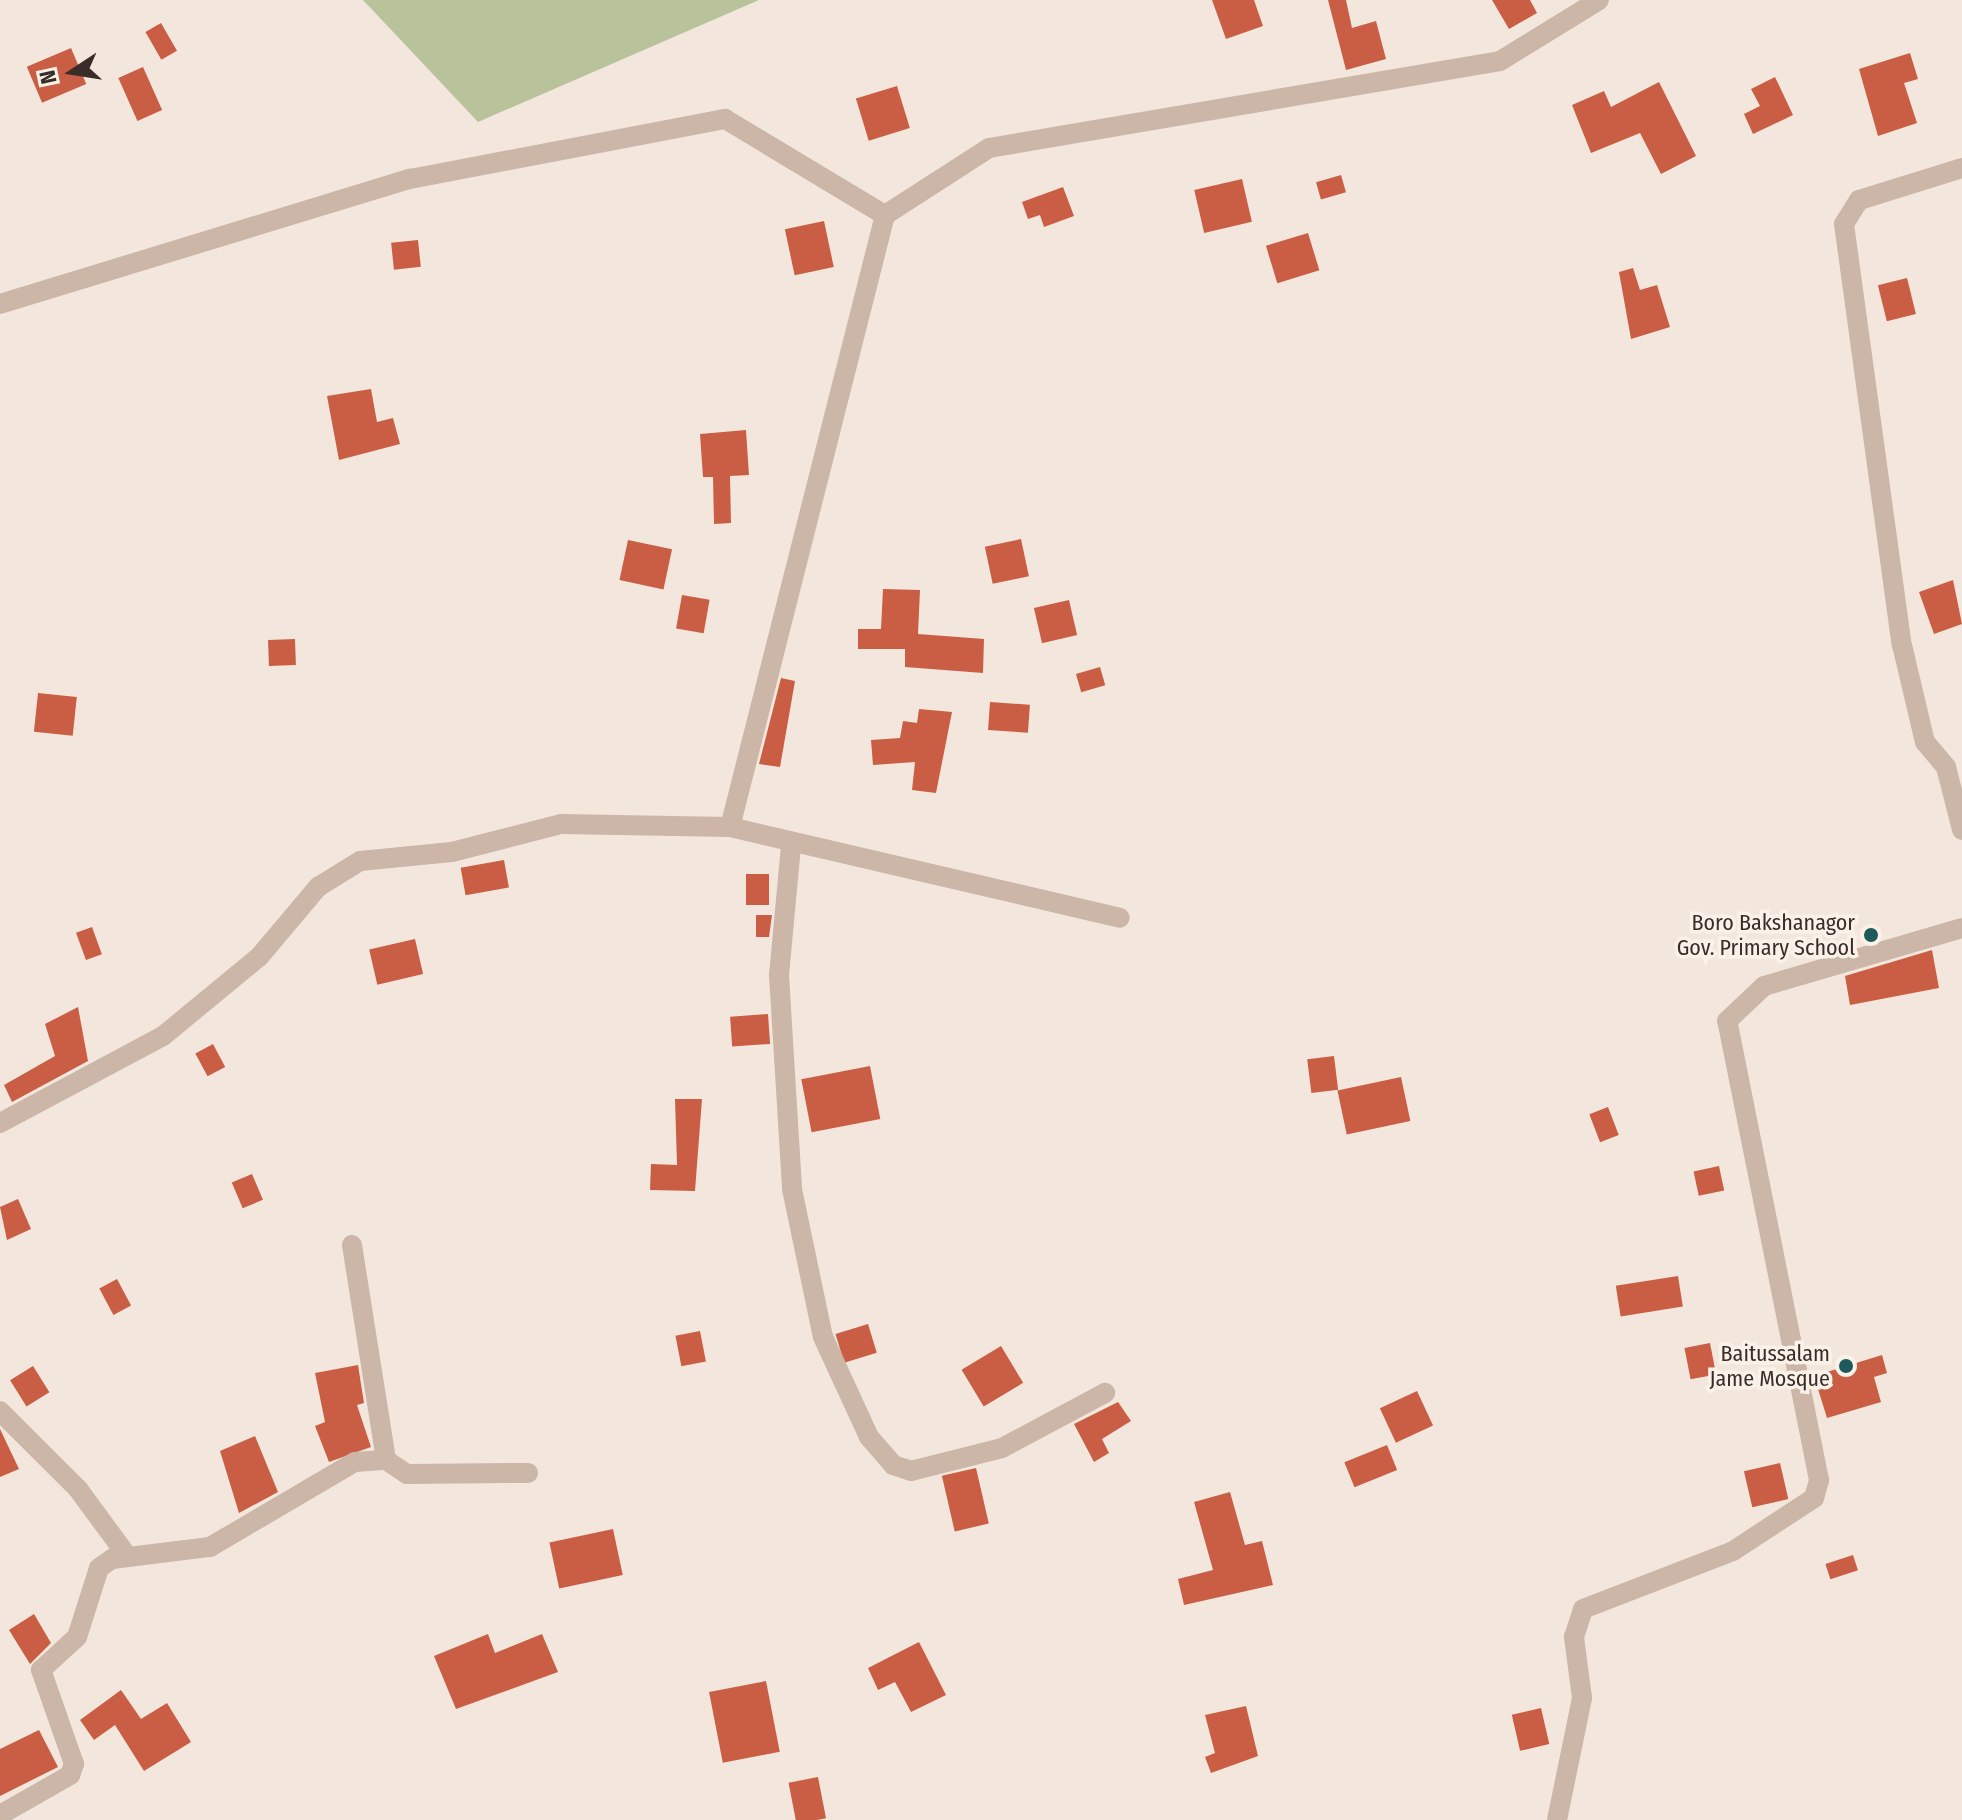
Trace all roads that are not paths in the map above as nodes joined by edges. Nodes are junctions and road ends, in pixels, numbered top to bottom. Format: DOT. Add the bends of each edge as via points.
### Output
graph roads {
  1 [pos="1599,0"];
  2 [pos="1962,168"];
  3 [pos="885,215"];
  4 [pos="0,304"];
  5 [pos="730,827"];
  6 [pos="1962,830"];
  7 [pos="791,846"];
  8 [pos="1120,918"];
  9 [pos="1962,928"];
  10 [pos="0,1123"];
  11 [pos="352,1245"];
  12 [pos="1105,1393"];
  13 [pos="0,1411"];
  14 [pos="386,1460"];
  15 [pos="528,1473"];
  16 [pos="125,1553"];
  17 [pos="0,1815"];
  18 [pos="1557,1820"];
  1 -- 3 [label="street" via="1500,61 989,148"];
  2 -- 6 [label="street" via="1859,200 1844,224 1902,645 1925,742 1946,767"];
  3 -- 4 [label="street" via="725,119 410,179"];
  3 -- 5 [label="street"];
  5 -- 7 [label="street"];
  5 -- 10 [label="street" via="561,824 452,852 360,861 318,887 259,957 163,1036"];
  7 -- 8 [label="street"];
  7 -- 12 [label="street" via="779,975 792,1189 823,1337 869,1437 893,1465 911,1471 1002,1448"];
  9 -- 18 [label="street" via="1764,986 1727,1021 1819,1480 1814,1498 1733,1551 1583,1609 1574,1637 1582,1698"];
  11 -- 14 [label="street"];
  13 -- 16 [label="street" via="78,1489"];
  14 -- 15 [label="street" via="407,1474"];
  14 -- 16 [label="street" via="355,1462 210,1547 169,1556"];
  16 -- 17 [label="street" via="99,1568 77,1637 41,1670 74,1764 70,1775"];
}
